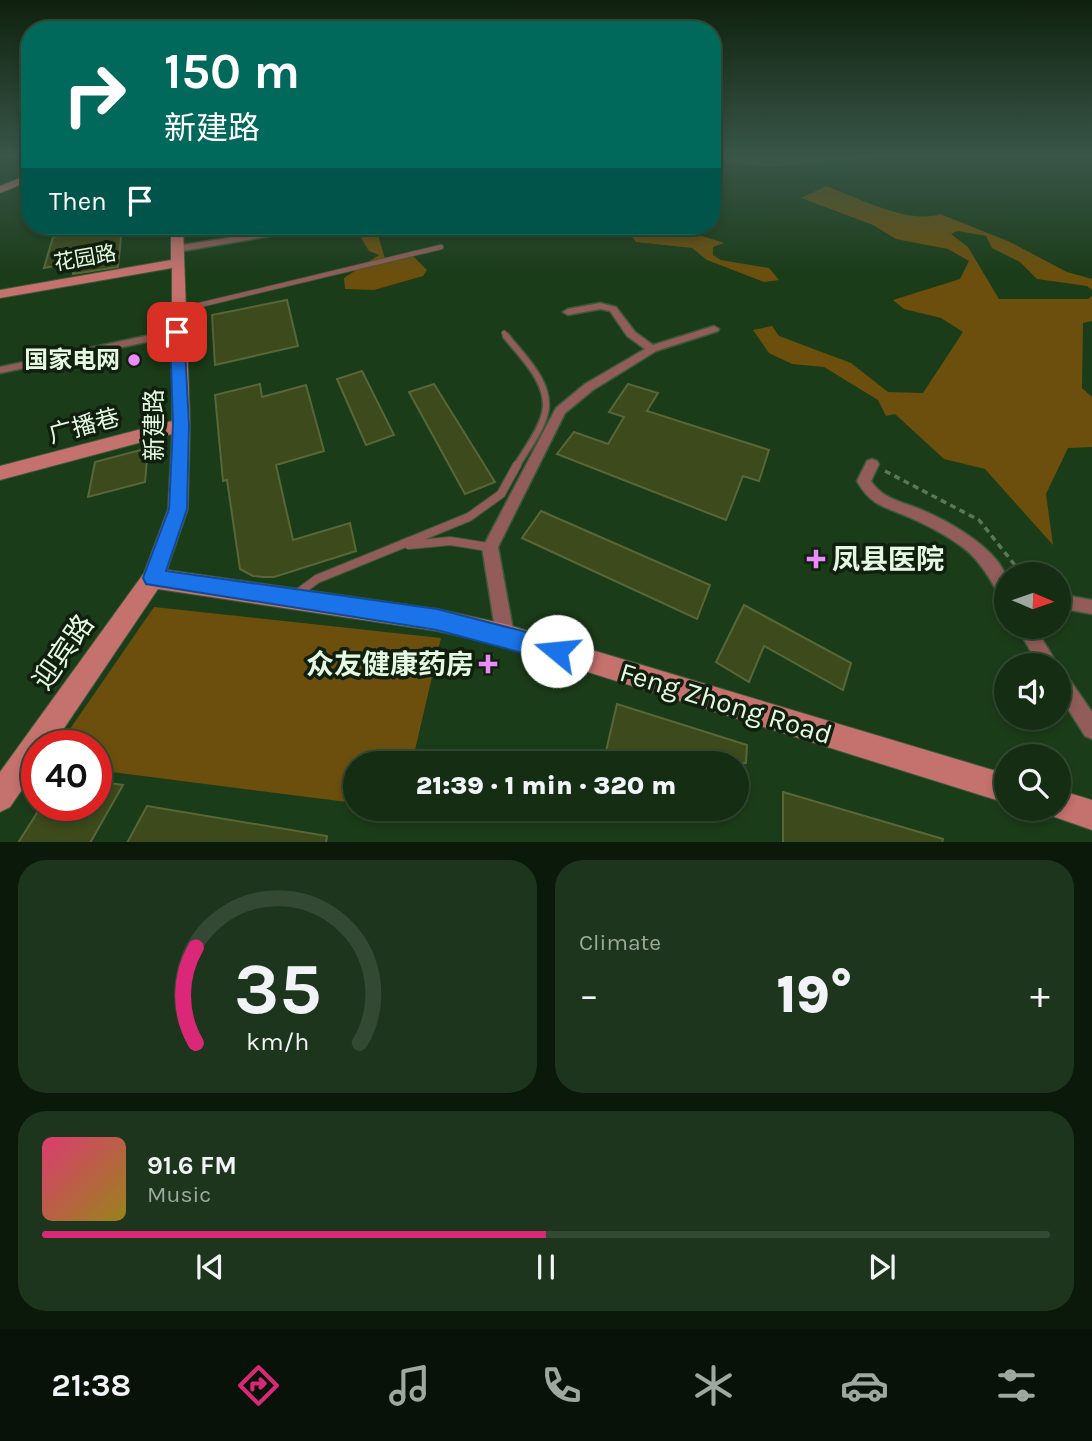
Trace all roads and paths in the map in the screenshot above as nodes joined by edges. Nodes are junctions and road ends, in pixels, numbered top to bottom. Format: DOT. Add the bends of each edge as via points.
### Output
graph roads {
  1 [pos="177,235"];
  2 [pos="275,235"];
  3 [pos="441,247"];
  4 [pos="176,256"];
  5 [pos="0,294"];
  6 [pos="177,310"];
  7 [pos="568,312"];
  8 [pos="714,329"];
  9 [pos="177,332"];
  10 [pos="503,333"];
  11 [pos="652,349"];
  12 [pos="0,370"];
  13 [pos="181,425"];
  14 [pos="872,464"];
  15 [pos="0,473"];
  16 [pos="490,547"];
  17 [pos="394,548"];
  18 [pos="1012,562"];
  19 [pos="994,570"];
  20 [pos="153,578"];
  21 [pos="291,598"];
  22 [pos="1071,603"];
  23 [pos="1092,607"];
  24 [pos="505,635"];
  25 [pos="1071,697"];
  26 [pos="1092,729"];
  27 [pos="994,785"];
  28 [pos="0,797"];
  29 [pos="1071,809"];
  30 [pos="1092,815"];
  1 -- 4 [label="street, 新建路"];
  2 -- 4 [label="street"];
  3 -- 6 [label="lane"];
  4 -- 5 [label="street, 花园路"];
  4 -- 6 [label="street, 新建路"];
  6 -- 9 [label="street, 新建路"];
  7 -- 11 [label="street" via="600,306 613,309 631,334"];
  8 -- 11 [label="street"];
  9 -- 12 [label="lane"];
  9 -- 13 [label="street, 新建路"];
  10 -- 17 [label="lane" via="544,387 545,414 501,494 469,517"];
  11 -- 16 [label="street" via="589,387 560,411"];
  13 -- 15 [label="street, 广播巷"];
  13 -- 20 [label="street, 新建路" via="178,509"];
  14 -- 18 [label="path" via="979,520"];
  14 -- 19 [label="street" via="864,481 869,492 968,543"];
  16 -- 17 [label="lane" via="432,541"];
  16 -- 24 [label="street"];
  17 -- 21 [label="lane" via="317,579"];
  20 -- 21 [label="street, Feng Zhong Road"];
  20 -- 28 [label="street, 迎宾路"];
  21 -- 24 [label="street, Feng Zhong Road"];
  22 -- 23 [label="street"];
  24 -- 27 [label="street, Feng Zhong Road"];
  25 -- 26 [label="street"];
  29 -- 30 [label="street"];
}
